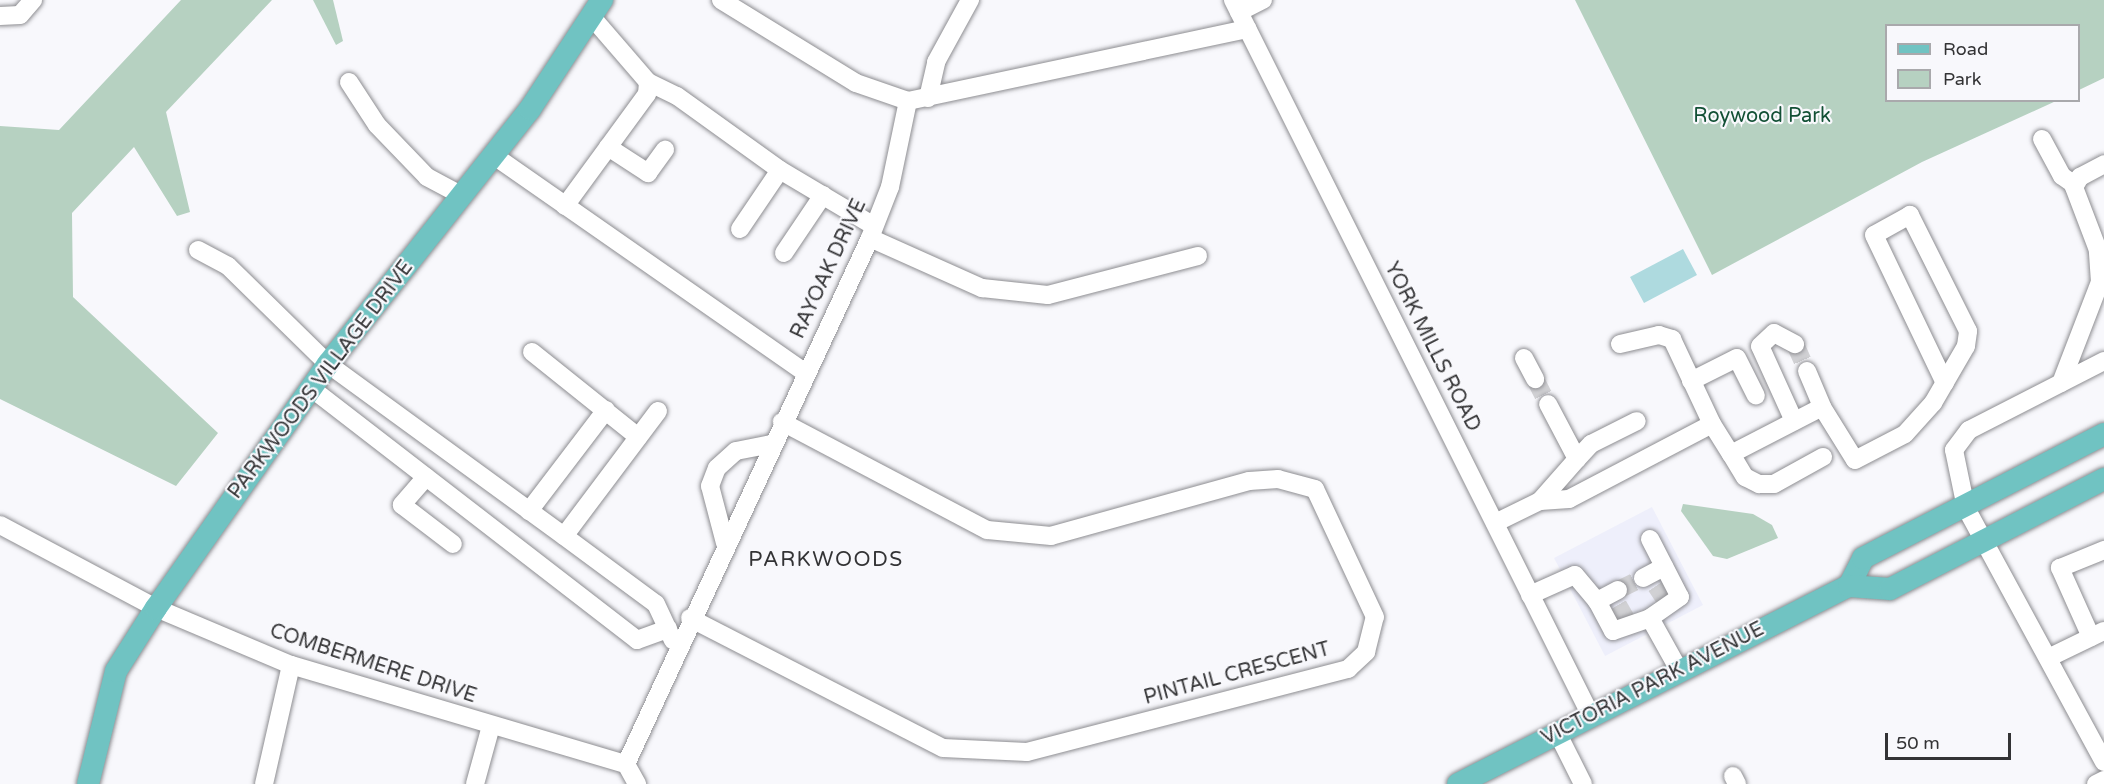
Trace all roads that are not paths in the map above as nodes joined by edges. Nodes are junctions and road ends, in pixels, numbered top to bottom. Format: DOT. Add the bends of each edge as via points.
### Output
graph roads {
  1 [pos="33,0"];
  2 [pos="721,0"];
  3 [pos="970,0"];
  4 [pos="1263,0"];
  5 [pos="1236,6"];
  6 [pos="596,8"];
  7 [pos="0,16"];
  8 [pos="1247,29"];
  9 [pos="350,82"];
  10 [pos="648,82"];
  11 [pos="928,98"];
  12 [pos="908,101"];
  13 [pos="2042,139"];
  14 [pos="608,147"];
  15 [pos="665,150"];
  16 [pos="493,155"];
  17 [pos="2104,164"];
  18 [pos="780,170"];
  19 [pos="2074,185"];
  20 [pos="461,195"];
  21 [pos="823,195"];
  22 [pos="565,206"];
  23 [pos="740,229"];
  24 [pos="872,232"];
  25 [pos="198,249"];
  26 [pos="784,253"];
  27 [pos="1198,256"];
  28 [pos="1620,344"];
  29 [pos="1794,344"];
  30 [pos="532,352"];
  31 [pos="1524,358"];
  32 [pos="2104,361"];
  33 [pos="328,364"];
  34 [pos="1807,371"];
  35 [pos="806,373"];
  36 [pos="1535,379"];
  37 [pos="1691,381"];
  38 [pos="1945,382"];
  39 [pos="2061,383"];
  40 [pos="311,388"];
  41 [pos="1756,396"];
  42 [pos="1548,404"];
  43 [pos="1822,406"];
  44 [pos="606,410"];
  45 [pos="658,411"];
  46 [pos="1637,421"];
  47 [pos="1794,421"];
  48 [pos="782,422"];
  49 [pos="1712,424"];
  50 [pos="2104,434"];
  51 [pos="638,437"];
  52 [pos="772,444"];
  53 [pos="1731,454"];
  54 [pos="1823,457"];
  55 [pos="1577,459"];
  56 [pos="426,477"];
  57 [pos="2104,478"];
  58 [pos="1540,501"];
  59 [pos="1966,508"];
  60 [pos="529,511"];
  61 [pos="1495,523"];
  62 [pos="0,525"];
  63 [pos="564,536"];
  64 [pos="1987,538"];
  65 [pos="1650,539"];
  66 [pos="725,543"];
  67 [pos="453,544"];
  68 [pos="2104,550"];
  69 [pos="1849,586"];
  70 [pos="1530,595"];
  71 [pos="156,608"];
  72 [pos="690,618"];
  73 [pos="1650,618"];
  74 [pos="668,629"];
  75 [pos="2097,634"];
  76 [pos="677,648"];
  77 [pos="2050,657"];
  78 [pos="291,665"];
  79 [pos="1679,670"];
  80 [pos="1590,714"];
  81 [pos="491,726"];
  82 [pos="1557,732"];
  83 [pos="2104,762"];
  84 [pos="626,764"];
  85 [pos="2104,780"];
  86 [pos="88,784"];
  87 [pos="264,784"];
  88 [pos="475,784"];
  89 [pos="636,784"];
  90 [pos="1458,784"];
  91 [pos="1583,784"];
  92 [pos="2096,784"];
  1 -- 7 [label="street" via="20,15"];
  2 -- 12 [label="street" via="856,83"];
  3 -- 11 [label="street" via="936,62"];
  4 -- 5 [label="street"];
  5 -- 8 [label="street, YORK MILLS ROAD"];
  6 -- 10 [label="street"];
  6 -- 16 [label="main road, PARKWOODS VILLAGE DRIVE"];
  8 -- 11 [label="street"];
  8 -- 61 [label="street, YORK MILLS ROAD"];
  9 -- 20 [label="street" via="377,125 427,177"];
  10 -- 14 [label="street" via="647,94"];
  10 -- 18 [label="street" via="677,96"];
  11 -- 12 [label="street"];
  12 -- 24 [label="street, RAYOAK DRIVE" via="890,187"];
  13 -- 19 [label="street" via="2062,176"];
  14 -- 15 [label="street" via="648,173"];
  14 -- 22 [label="street"];
  16 -- 20 [label="main road, PARKWOODS VILLAGE DRIVE"];
  16 -- 22 [label="street"];
  17 -- 19 [label="street"];
  18 -- 21 [label="street"];
  18 -- 23 [label="street"];
  19 -- 39 [label="street" via="2098,250 2101,278 2083,338"];
  20 -- 33 [label="main road, PARKWOODS VILLAGE DRIVE"];
  21 -- 24 [label="street"];
  21 -- 26 [label="street"];
  22 -- 35 [label="street"];
  24 -- 27 [label="street" via="982,288 1048,295"];
  24 -- 35 [label="street, RAYOAK DRIVE"];
  25 -- 33 [label="street" via="228,266"];
  28 -- 37 [label="street" via="1659,335 1672,339"];
  29 -- 47 [label="street" via="1774,333 1760,346"];
  30 -- 44 [label="street"];
  31 -- 36 [label="street"];
  32 -- 39 [label="street"];
  33 -- 40 [label="main road, PARKWOODS VILLAGE DRIVE"];
  33 -- 60 [label="street"];
  34 -- 43 [label="street"];
  35 -- 48 [label="street, RAYOAK DRIVE"];
  37 -- 41 [label="street" via="1737,358"];
  37 -- 49 [label="street"];
  38 -- 38 [label="street" via="1966,346 1968,331 1910,215 1874,235"];
  38 -- 43 [label="street" via="1905,434 1855,460"];
  39 -- 59 [label="street" via="1959,437 1953,450"];
  40 -- 56 [label="street"];
  40 -- 71 [label="main road, PARKWOODS VILLAGE DRIVE"];
  42 -- 55 [label="street"];
  43 -- 47 [label="street"];
  44 -- 51 [label="street"];
  44 -- 60 [label="street"];
  45 -- 51 [label="street"];
  46 -- 55 [label="street" via="1591,444"];
  47 -- 53 [label="street"];
  48 -- 52 [label="street, RAYOAK DRIVE"];
  48 -- 72 [label="street, PINTAIL CRESCENT" via="987,530 1051,536 1249,481 1278,479 1315,489 1375,617 1366,652 1348,669 1027,752 943,748"];
  49 -- 53 [label="street"];
  49 -- 58 [label="street" via="1569,499"];
  50 -- 59 [label="main road"];
  51 -- 63 [label="street"];
  52 -- 66 [label="street, RAYOAK DRIVE"];
  52 -- 66 [label="street" via="736,451 717,468 710,486"];
  53 -- 54 [label="street" via="1745,477 1759,484 1774,483"];
  55 -- 58 [label="street"];
  56 -- 67 [label="street" via="402,505"];
  56 -- 74 [label="street" via="637,640"];
  57 -- 64 [label="main road"];
  58 -- 61 [label="street"];
  59 -- 64 [label="street"];
  59 -- 69 [label="main road" via="1863,558"];
  60 -- 63 [label="street"];
  61 -- 70 [label="street, YORK MILLS ROAD"];
  62 -- 71 [label="street, COMBERMERE DRIVE"];
  63 -- 74 [label="street" via="656,604"];
  64 -- 69 [label="main road" via="1890,589"];
  64 -- 77 [label="street"];
  65 -- 73 [label="street" via="1658,585"];
  66 -- 72 [label="street, RAYOAK DRIVE"];
  68 -- 75 [label="street" via="2060,568"];
  69 -- 79 [label="main road, VICTORIA PARK AVENUE"];
  70 -- 73 [label="street" via="1575,575 1616,606"];
  70 -- 80 [label="street, YORK MILLS ROAD"];
  71 -- 78 [label="street, COMBERMERE DRIVE"];
  71 -- 86 [label="main road, PARKWOODS VILLAGE DRIVE" via="116,671"];
  72 -- 76 [label="street, RAYOAK DRIVE"];
  73 -- 79 [label="street"];
  74 -- 76 [label="street"];
  75 -- 77 [label="street"];
  76 -- 84 [label="street, RAYOAK DRIVE"];
  77 -- 83 [label="street"];
  78 -- 81 [label="street, COMBERMERE DRIVE"];
  78 -- 87 [label="street"];
  79 -- 80 [label="main road, VICTORIA PARK AVENUE"];
  80 -- 82 [label="main road, VICTORIA PARK AVENUE"];
  81 -- 84 [label="street, COMBERMERE DRIVE"];
  81 -- 88 [label="street"];
  82 -- 90 [label="main road, VICTORIA PARK AVENUE"];
  82 -- 91 [label="street"];
  84 -- 89 [label="street"];
  85 -- 92 [label="street"];
}
